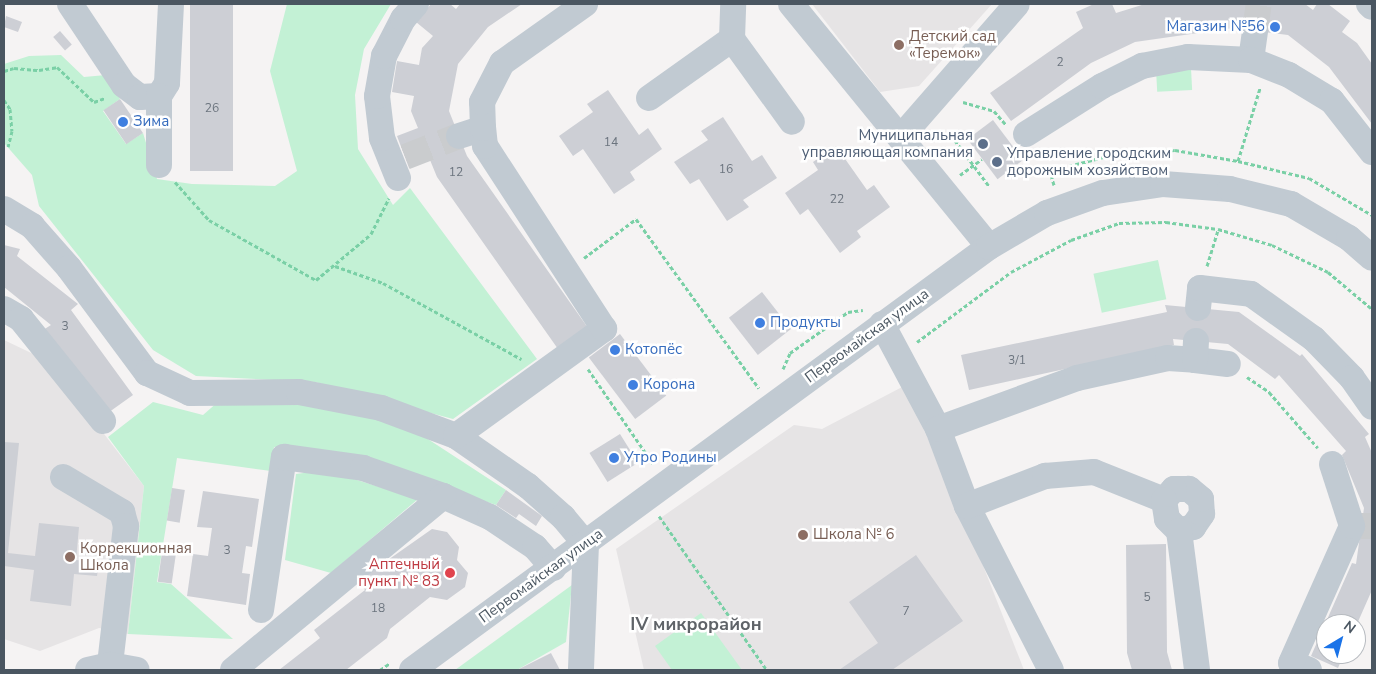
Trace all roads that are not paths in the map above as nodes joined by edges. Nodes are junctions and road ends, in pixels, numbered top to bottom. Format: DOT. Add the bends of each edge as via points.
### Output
graph roads {
  1 [pos="70,4"];
  2 [pos="171,4"];
  3 [pos="416,4"];
  4 [pos="585,4"];
  5 [pos="732,4"];
  6 [pos="791,4"];
  7 [pos="1017,4"];
  8 [pos="1369,4"];
  9 [pos="1372,7"];
  10 [pos="1255,31"];
  11 [pos="732,39"];
  12 [pos="1259,63"];
  13 [pos="159,96"];
  14 [pos="650,98"];
  15 [pos="792,122"];
  16 [pos="1026,134"];
  17 [pos="901,137"];
  18 [pos="1372,152"];
  19 [pos="159,165"];
  20 [pos="396,174"];
  21 [pos="4,209"];
  22 [pos="989,247"];
  23 [pos="1372,258"];
  24 [pos="1198,308"];
  25 [pos="4,309"];
  26 [pos="876,317"];
  27 [pos="1228,364"];
  28 [pos="1372,407"];
  29 [pos="103,421"];
  30 [pos="938,429"];
  31 [pos="456,436"];
  32 [pos="1332,464"];
  33 [pos="63,477"];
  34 [pos="443,496"];
  35 [pos="1164,500"];
  36 [pos="967,506"];
  37 [pos="1179,530"];
  38 [pos="586,544"];
  39 [pos="553,568"];
  40 [pos="261,610"];
  41 [pos="99,668"];
  42 [pos="137,670"];
  43 [pos="232,670"];
  44 [pos="412,670"];
  45 [pos="581,670"];
  46 [pos="1051,670"];
  47 [pos="1197,670"];
  48 [pos="1309,670"];
  1 -- 13 [label="street" via="124,85 140,97"];
  2 -- 13 [label="street" via="168,73"];
  3 -- 20 [label="street" via="403,19 384,56 377,96 382,138"];
  4 -- 31 [label="street" via="502,63 471,132 485,146 604,329"];
  5 -- 11 [label="street"];
  6 -- 17 [label="street"];
  7 -- 17 [label="street"];
  8 -- 9 [label="street"];
  10 -- 12 [label="street"];
  11 -- 14 [label="street"];
  11 -- 15 [label="street"];
  12 -- 16 [label="street" via="1188,57 1142,66 1102,86"];
  12 -- 18 [label="street" via="1332,101"];
  13 -- 19 [label="street"];
  17 -- 22 [label="street"];
  21 -- 31 [label="street" via="32,226 147,373 190,392 299,392 381,408"];
  22 -- 23 [label="street, Первомайская улица" via="1047,213 1103,193 1164,184 1230,189 1291,204 1348,238"];
  22 -- 26 [label="street, Первомайская улица"];
  24 -- 28 [label="street" via="1200,288 1251,294 1314,340 1352,378"];
  25 -- 29 [label="street" via="21,319"];
  26 -- 30 [label="street"];
  26 -- 38 [label="street, Первомайская улица"];
  27 -- 30 [label="street" via="1195,350 1077,378"];
  30 -- 36 [label="street"];
  31 -- 38 [label="street" via="528,486 564,517"];
  32 -- 48 [label="street" via="1357,526 1292,663"];
  33 -- 41 [label="street" via="122,512 126,526"];
  34 -- 39 [label="street" via="490,517 535,547"];
  34 -- 40 [label="street" via="364,468 284,457"];
  34 -- 43 [label="street"];
  35 -- 36 [label="street" via="1094,472 1045,476"];
  35 -- 37 [label="street" via="1167,519"];
  35 -- 37 [label="street" via="1174,489 1189,489 1201,499 1202,514 1193,527"];
  36 -- 46 [label="street"];
  37 -- 47 [label="street"];
  38 -- 39 [label="street, Первомайская улица"];
  38 -- 45 [label="street"];
  39 -- 44 [label="street, Первомайская улица"];
  41 -- 42 [label="street"];
}
